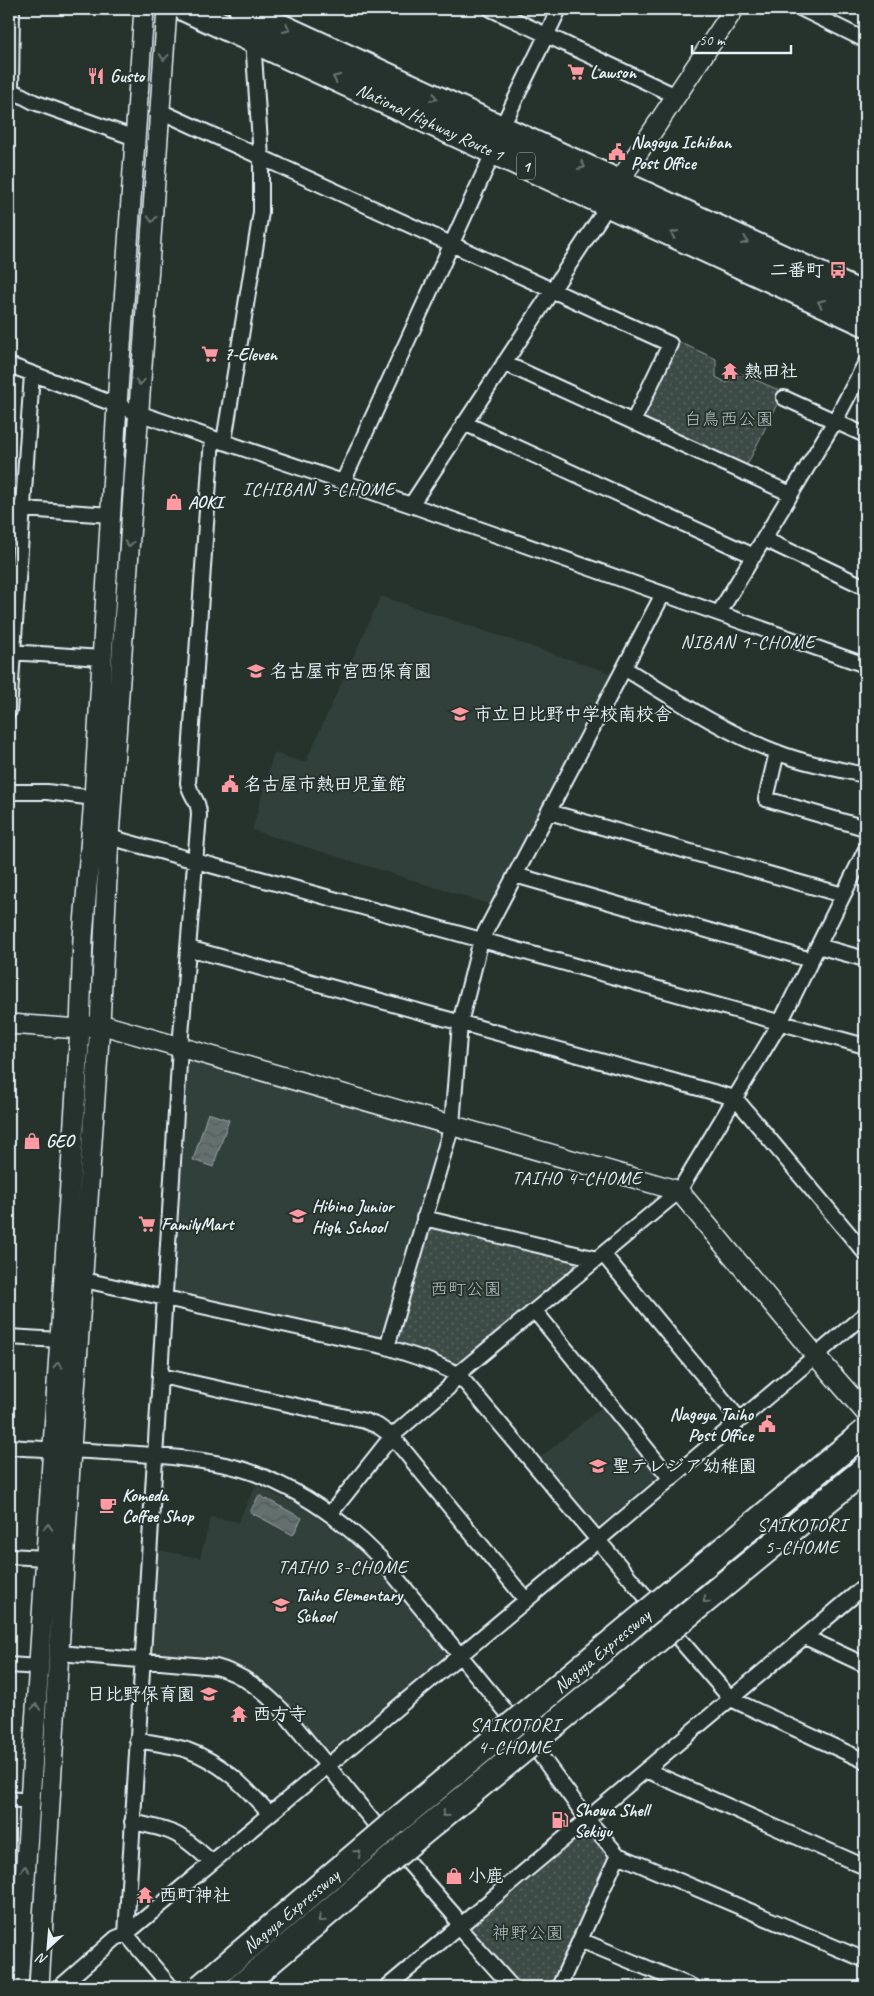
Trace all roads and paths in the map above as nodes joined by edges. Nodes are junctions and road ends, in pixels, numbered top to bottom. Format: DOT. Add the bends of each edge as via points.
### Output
graph roads {
  1 [pos="12,9"];
  2 [pos="144,9"];
  3 [pos="167,9"];
  4 [pos="186,9"];
  5 [pos="243,9"];
  6 [pos="491,9"];
  7 [pos="559,9"];
  8 [pos="734,9"];
  9 [pos="802,9"];
  10 [pos="546,35"];
  11 [pos="253,40"];
  12 [pos="865,40"];
  13 [pos="676,96"];
  14 [pos="160,111"];
  15 [pos="135,138"];
  16 [pos="497,140"];
  17 [pos="260,157"];
  18 [pos="613,193"];
  19 [pos="451,245"];
  20 [pos="552,291"];
  21 [pos="865,296"];
  22 [pos="865,323"];
  23 [pos="504,363"];
  24 [pos="865,364"];
  25 [pos="9,365"];
  26 [pos="32,374"];
  27 [pos="784,398"];
  28 [pos="117,405"];
  29 [pos="138,412"];
  30 [pos="834,420"];
  31 [pos="633,422"];
  32 [pos="464,423"];
  33 [pos="865,434"];
  34 [pos="218,439"];
  35 [pos="342,482"];
  36 [pos="791,494"];
  37 [pos="411,504"];
  38 [pos="16,508"];
  39 [pos="111,515"];
  40 [pos="764,539"];
  41 [pos="754,556"];
  42 [pos="865,586"];
  43 [pos="663,594"];
  44 [pos="719,613"];
  45 [pos="11,652"];
  46 [pos="102,658"];
  47 [pos="865,665"];
  48 [pos="624,668"];
  49 [pos="9,710"];
  50 [pos="776,752"];
  51 [pos="865,775"];
  52 [pos="9,792"];
  53 [pos="94,798"];
  54 [pos="548,812"];
  55 [pos="865,828"];
  56 [pos="109,837"];
  57 [pos="864,857"];
  58 [pos="194,860"];
  59 [pos="515,875"];
  60 [pos="843,895"];
  61 [pos="481,940"];
  62 [pos="818,946"];
  63 [pos="188,948"];
  64 [pos="865,959"];
  65 [pos="811,960"];
  66 [pos="780,1022"];
  67 [pos="460,1023"];
  68 [pos="9,1024"];
  69 [pos="100,1024"];
  70 [pos="80,1029"];
  71 [pos="865,1046"];
  72 [pos="180,1047"];
  73 [pos="735,1098"];
  74 [pos="452,1124"];
  75 [pos="679,1191"];
  76 [pos="424,1218"];
  77 [pos="865,1253"];
  78 [pos="600,1256"];
  79 [pos="84,1280"];
  80 [pos="164,1299"];
  81 [pos="535,1310"];
  82 [pos="865,1314"];
  83 [pos="9,1337"];
  84 [pos="59,1340"];
  85 [pos="387,1347"];
  86 [pos="816,1356"];
  87 [pos="458,1374"];
  88 [pos="160,1376"];
  89 [pos="865,1412"];
  90 [pos="740,1420"];
  91 [pos="865,1432"];
  92 [pos="392,1436"];
  93 [pos="9,1447"];
  94 [pos="62,1450"];
  95 [pos="865,1450"];
  96 [pos="155,1455"];
  97 [pos="865,1469"];
  98 [pos="671,1479"];
  99 [pos="330,1514"];
  100 [pos="597,1541"];
  101 [pos="9,1556"];
  102 [pos="45,1558"];
  103 [pos="865,1586"];
  104 [pos="526,1600"];
  105 [pos="805,1637"];
  106 [pos="60,1653"];
  107 [pos="459,1655"];
  108 [pos="141,1659"];
  109 [pos="9,1665"];
  110 [pos="865,1665"];
  111 [pos="39,1667"];
  112 [pos="731,1699"];
  113 [pos="514,1721"];
  114 [pos="137,1740"];
  115 [pos="536,1748"];
  116 [pos="865,1761"];
  117 [pos="328,1765"];
  118 [pos="646,1770"];
  119 [pos="474,1790"];
  120 [pos="9,1799"];
  121 [pos="30,1800"];
  122 [pos="269,1813"];
  123 [pos="588,1820"];
  124 [pos="132,1822"];
  125 [pos="618,1855"];
  126 [pos="211,1862"];
  127 [pos="865,1867"];
  128 [pos="459,1928"];
  129 [pos="126,1934"];
  130 [pos="580,1940"];
  131 [pos="865,1960"];
  132 [pos="18,1987"];
  133 [pos="39,1987"];
  134 [pos="60,1987"];
  135 [pos="171,1987"];
  136 [pos="201,1987"];
  137 [pos="240,1987"];
  138 [pos="387,1987"];
  139 [pos="512,1987"];
  140 [pos="559,1987"];
  141 [pos="693,1987"];
  1 -- 15 [label="street" via="10,90 34,102"];
  2 -- 15 [label="street"];
  3 -- 14 [label="street, one-way"];
  4 -- 11 [label="highway, National Highway Route 1 / 1"];
  5 -- 16 [label="highway, National Highway Route 1 / 1, one-way"];
  6 -- 10 [label="street"];
  7 -- 10 [label="street"];
  8 -- 13 [label="street"];
  9 -- 12 [label="street"];
  10 -- 13 [label="street"];
  10 -- 16 [label="street"];
  16 -- 11 [label="highway, National Highway Route 1 / 1, one-way"];
  11 -- 17 [label="street"];
  13 -- 18 [label="street"];
  14 -- 17 [label="street"];
  14 -- 29 [label="street, one-way"];
  15 -- 28 [label="street"];
  16 -- 18 [label="highway, National Highway Route 1 / 1"];
  16 -- 19 [label="street"];
  17 -- 19 [label="street"];
  17 -- 34 [label="street" via="261,212"];
  18 -- 20 [label="street"];
  18 -- 21 [label="highway, National Highway Route 1 / 1, one-way"];
  22 -- 18 [label="highway, National Highway Route 1 / 1, one-way"];
  19 -- 20 [label="street"];
  19 -- 35 [label="street"];
  20 -- 23 [label="street"];
  20 -- 31 [label="street" via="670,344"];
  23 -- 31 [label="street"];
  23 -- 32 [label="street"];
  24 -- 30 [label="street"];
  25 -- 26 [label="street"];
  26 -- 28 [label="street"];
  26 -- 38 [label="street"];
  27 -- 30 [label="street"];
  28 -- 29 [label="street"];
  28 -- 39 [label="street"];
  29 -- 34 [label="street"];
  29 -- 56 [label="street, one-way"];
  30 -- 33 [label="street"];
  30 -- 36 [label="street"];
  31 -- 36 [label="street"];
  32 -- 37 [label="street"];
  32 -- 41 [label="street"];
  34 -- 35 [label="street"];
  34 -- 58 [label="street" via="188,783 199,810"];
  35 -- 37 [label="street"];
  36 -- 40 [label="street"];
  37 -- 43 [label="street"];
  38 -- 39 [label="street"];
  38 -- 45 [label="street"];
  39 -- 46 [label="street"];
  40 -- 41 [label="street"];
  40 -- 42 [label="street"];
  41 -- 44 [label="street"];
  43 -- 44 [label="street"];
  43 -- 48 [label="street"];
  44 -- 47 [label="street"];
  45 -- 46 [label="street"];
  45 -- 49 [label="street"];
  46 -- 53 [label="street"];
  48 -- 50 [label="street" via="697,712"];
  48 -- 54 [label="street"];
  50 -- 51 [label="street"];
  50 -- 55 [label="street" via="766,799"];
  52 -- 53 [label="street" via="47,792"];
  53 -- 70 [label="street" via="82,937"];
  54 -- 59 [label="street"];
  54 -- 60 [label="street"];
  56 -- 58 [label="street"];
  56 -- 69 [label="street"];
  57 -- 60 [label="street"];
  58 -- 61 [label="street"];
  58 -- 63 [label="street"];
  59 -- 61 [label="street"];
  59 -- 65 [label="street"];
  60 -- 62 [label="street"];
  61 -- 66 [label="street"];
  61 -- 67 [label="street"];
  62 -- 64 [label="street"];
  62 -- 65 [label="street"];
  63 -- 67 [label="street"];
  63 -- 72 [label="street"];
  65 -- 66 [label="street"];
  66 -- 71 [label="street"];
  66 -- 73 [label="street"];
  67 -- 73 [label="street"];
  67 -- 74 [label="street"];
  68 -- 70 [label="street"];
  69 -- 70 [label="street"];
  69 -- 72 [label="street"];
  69 -- 79 [label="street"];
  70 -- 84 [label="street"];
  72 -- 74 [label="street"];
  72 -- 80 [label="street"];
  73 -- 75 [label="street"];
  73 -- 77 [label="street"];
  74 -- 75 [label="street"];
  74 -- 76 [label="street"];
  75 -- 78 [label="street"];
  75 -- 86 [label="street"];
  76 -- 78 [label="street"];
  76 -- 85 [label="street"];
  78 -- 81 [label="street"];
  78 -- 90 [label="street"];
  79 -- 80 [label="street"];
  79 -- 94 [label="street"];
  80 -- 85 [label="street"];
  80 -- 88 [label="street"];
  81 -- 87 [label="street"];
  81 -- 98 [label="street"];
  82 -- 86 [label="street"];
  83 -- 84 [label="street"];
  94 -- 84 [label="street, one-way"];
  85 -- 87 [label="street"];
  86 -- 89 [label="street"];
  86 -- 90 [label="street"];
  87 -- 92 [label="street" via="448,1388"];
  87 -- 100 [label="street"];
  88 -- 92 [label="street" via="364,1421"];
  88 -- 96 [label="street"];
  90 -- 98 [label="street"];
  136 -- 91 [label="highway, Nagoya Expressway, one-way, bridge"];
  92 -- 99 [label="street"];
  92 -- 104 [label="street"];
  93 -- 94 [label="street"];
  94 -- 96 [label="street"];
  102 -- 94 [label="street, one-way"];
  94 -- 106 [label="street"];
  95 -- 119 [label="highway" via="689,1593 478,1773"];
  96 -- 99 [label="street" via="203,1461 250,1472 294,1491"];
  96 -- 108 [label="street"];
  97 -- 119 [label="highway, Nagoya Expressway, one-way, bridge"];
  98 -- 100 [label="street"];
  99 -- 107 [label="street" via="380,1558"];
  100 -- 104 [label="street"];
  100 -- 112 [label="street"];
  101 -- 102 [label="street"];
  102 -- 111 [label="street"];
  103 -- 105 [label="street"];
  104 -- 107 [label="street"];
  105 -- 110 [label="street"];
  105 -- 112 [label="street"];
  106 -- 108 [label="street"];
  106 -- 133 [label="street"];
  107 -- 113 [label="street"];
  107 -- 117 [label="street"];
  108 -- 114 [label="street"];
  108 -- 117 [label="street" via="229,1670 267,1695"];
  109 -- 111 [label="street"];
  121 -- 111 [label="street, one-way"];
  112 -- 116 [label="street"];
  112 -- 118 [label="street"];
  114 -- 122 [label="street" via="185,1749 211,1760 239,1780"];
  114 -- 124 [label="street"];
  115 -- 123 [label="street"];
  117 -- 122 [label="street"];
  117 -- 128 [label="street" via="454,1915"];
  118 -- 123 [label="street"];
  118 -- 127 [label="street"];
  119 -- 137 [label="highway, Nagoya Expressway, one-way, bridge"];
  120 -- 121 [label="street"];
  132 -- 121 [label="street, one-way"];
  122 -- 126 [label="street"];
  123 -- 125 [label="street"];
  123 -- 128 [label="street"];
  124 -- 126 [label="street" via="175,1833 194,1845"];
  124 -- 129 [label="street"];
  125 -- 130 [label="street"];
  125 -- 131 [label="street"];
  126 -- 129 [label="street"];
  128 -- 138 [label="street"];
  128 -- 139 [label="street"];
  129 -- 134 [label="street" via="116,1938"];
  129 -- 135 [label="street"];
  130 -- 140 [label="street"];
  130 -- 141 [label="street"];
}
